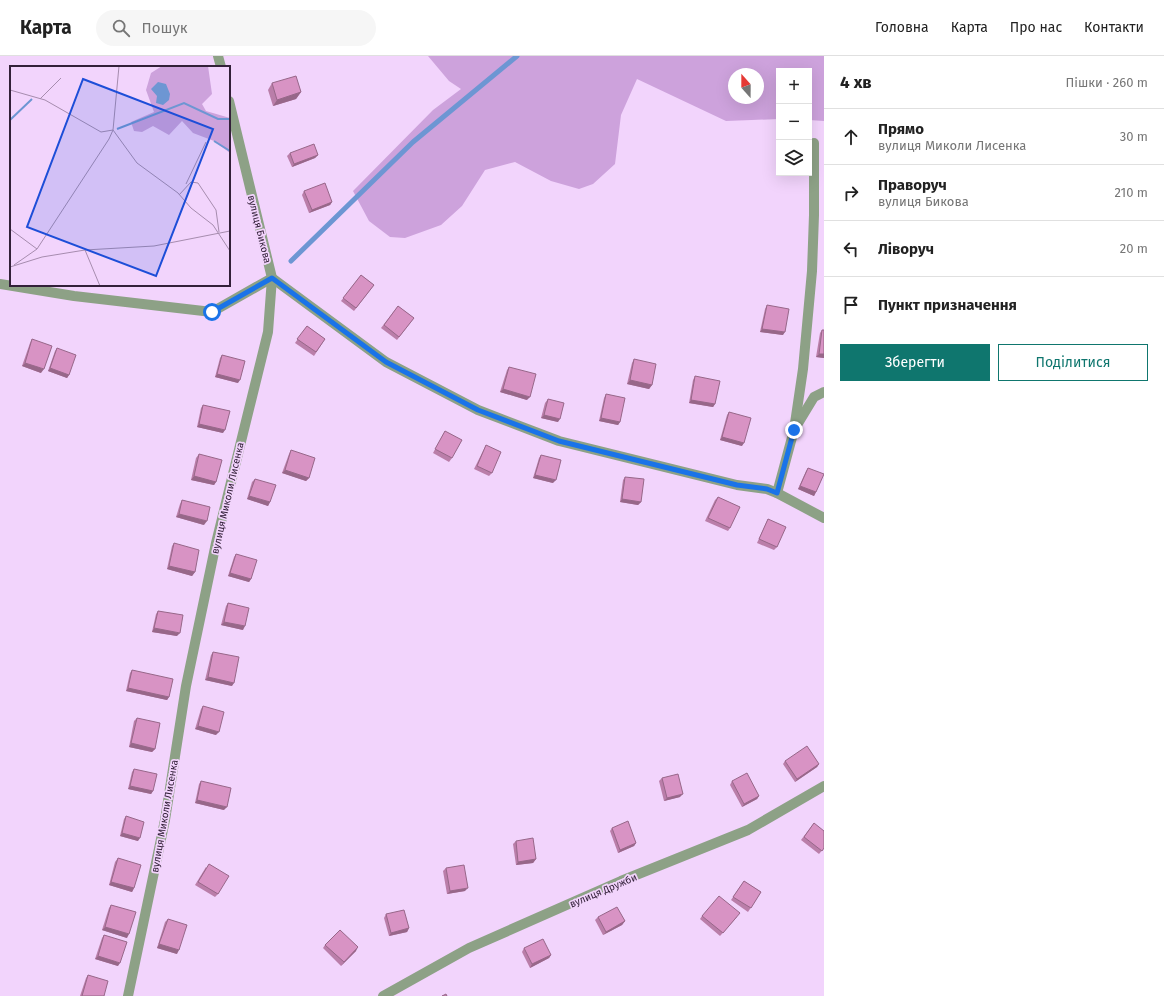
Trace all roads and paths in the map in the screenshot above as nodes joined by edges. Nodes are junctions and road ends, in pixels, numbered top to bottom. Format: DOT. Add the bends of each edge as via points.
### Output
graph roads {
  1 [pos="218,56"];
  2 [pos="221,66"];
  3 [pos="230,105"];
  4 [pos="814,143"];
  5 [pos="272,278"];
  6 [pos="0,284"];
  7 [pos="10,286"];
  8 [pos="12,286"];
  9 [pos="824,392"];
  10 [pos="794,430"];
  11 [pos="777,493"];
  12 [pos="824,518"];
  13 [pos="824,786"];
  14 [pos="128,996"];
  15 [pos="383,996"];
  1 -- 2 [label="street"];
  3 -- 5 [label="street, вулиця Бикова"];
  4 -- 10 [label="street" via="812,272 803,369"];
  5 -- 8 [label="street" via="212,312"];
  5 -- 11 [label="street" via="386,362 478,410 559,441"];
  5 -- 14 [label="street, вулиця Миколи Лисенка" via="268,332 212,558 186,686 165,820"];
  6 -- 7 [label="street"];
  9 -- 10 [label="street" via="814,398"];
  10 -- 11 [label="street"];
  11 -- 12 [label="street"];
  13 -- 15 [label="street, вулиця Дружби" via="748,830 621,881 469,948"];
}
